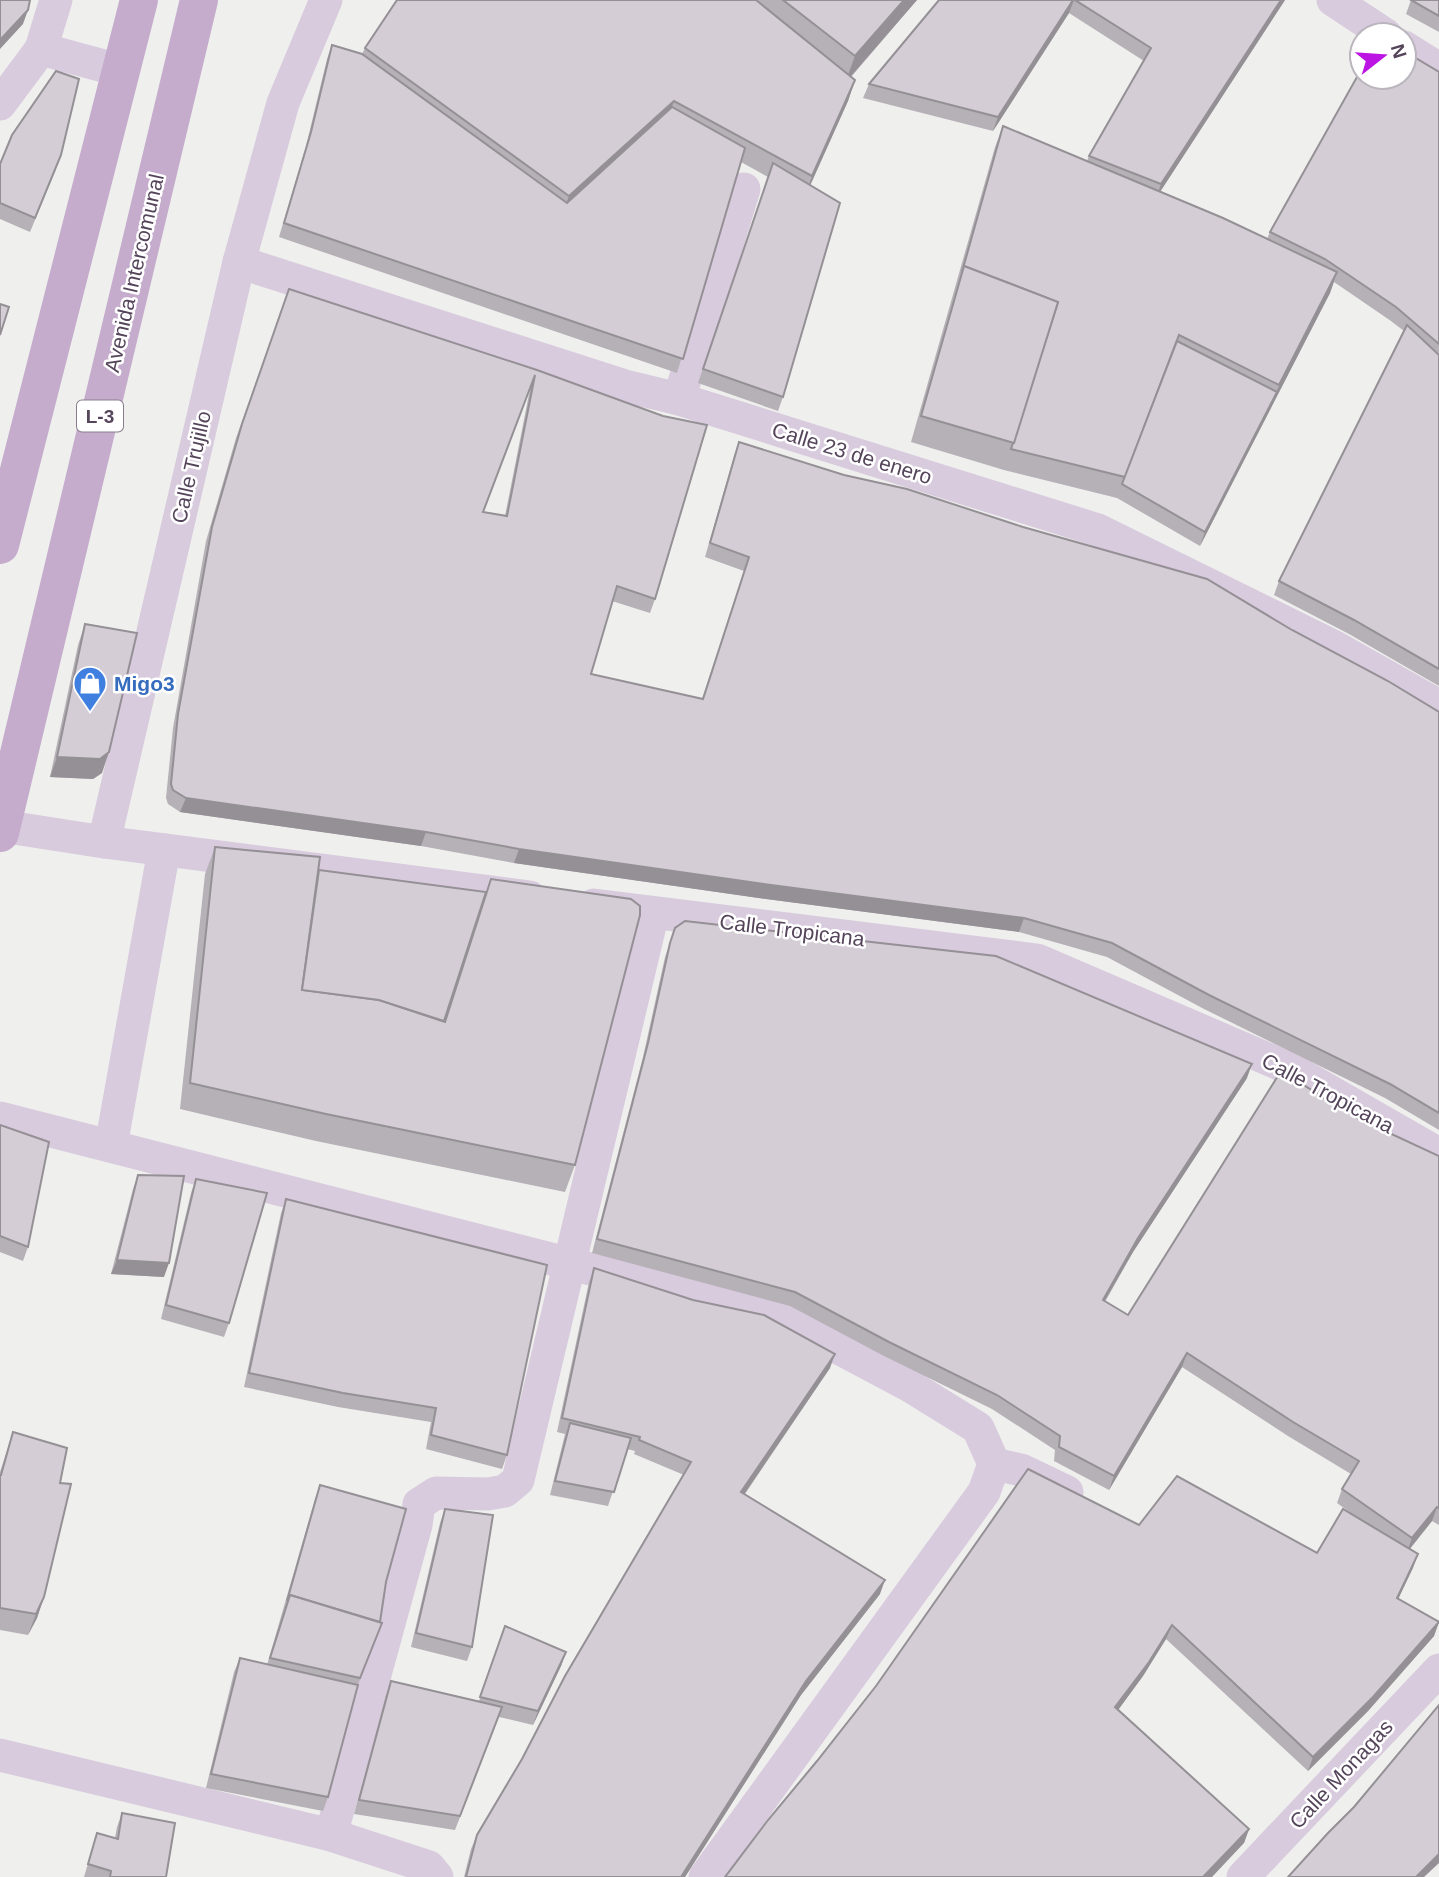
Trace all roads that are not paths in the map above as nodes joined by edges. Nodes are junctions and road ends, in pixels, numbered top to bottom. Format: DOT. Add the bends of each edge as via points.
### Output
graph roads {
  1 [pos="56,0"];
  2 [pos="139,0"];
  3 [pos="199,0"];
  4 [pos="326,0"];
  5 [pos="1333,0"];
  6 [pos="1364,21"];
  7 [pos="41,48"];
  8 [pos="1418,56"];
  9 [pos="1439,69"];
  10 [pos="122,71"];
  11 [pos="0,104"];
  12 [pos="744,189"];
  13 [pos="239,262"];
  14 [pos="679,399"];
  15 [pos="0,545"];
  16 [pos="1439,706"];
  17 [pos="1,830"];
  18 [pos="104,842"];
  19 [pos="164,850"];
  20 [pos="653,913"];
  21 [pos="0,1118"];
  22 [pos="111,1146"];
  23 [pos="1439,1154"];
  24 [pos="570,1263"];
  25 [pos="995,1464"];
  26 [pos="1095,1506"];
  27 [pos="1439,1670"];
  28 [pos="0,1755"];
  29 [pos="331,1835"];
  30 [pos="436,1877"];
  31 [pos="705,1877"];
  32 [pos="1243,1877"];
  1 -- 7 [label="street"];
  2 -- 10 [label="main road"];
  3 -- 17 [label="main road, Avenida Intercomunal / L-3"];
  4 -- 13 [label="street, Calle Trujillo" via="283,103"];
  5 -- 6 [label="street"];
  7 -- 10 [label="street"];
  7 -- 11 [label="street"];
  8 -- 9 [label="street"];
  10 -- 15 [label="main road"];
  12 -- 14 [label="street"];
  13 -- 14 [label="street, Calle 23 de enero" via="625,386"];
  13 -- 18 [label="street, Calle Trujillo"];
  14 -- 16 [label="street, Calle 23 de enero" via="1098,530 1335,647"];
  17 -- 18 [label="street"];
  18 -- 19 [label="street, Calle Tropicana"];
  19 -- 20 [label="street, Calle Tropicana"];
  19 -- 22 [label="street"];
  20 -- 23 [label="street, Calle Tropicana" via="1037,960 1292,1069"];
  20 -- 24 [label="street"];
  21 -- 22 [label="street"];
  22 -- 24 [label="street"];
  24 -- 25 [label="street" via="782,1318 978,1428"];
  24 -- 29 [label="street" via="518,1480 505,1491 436,1493 419,1504"];
  25 -- 26 [label="street" via="1021,1470"];
  25 -- 31 [label="street" via="984,1492"];
  27 -- 32 [label="street, Calle Monagas"];
  28 -- 29 [label="street"];
  29 -- 30 [label="street" via="429,1867"];
}
